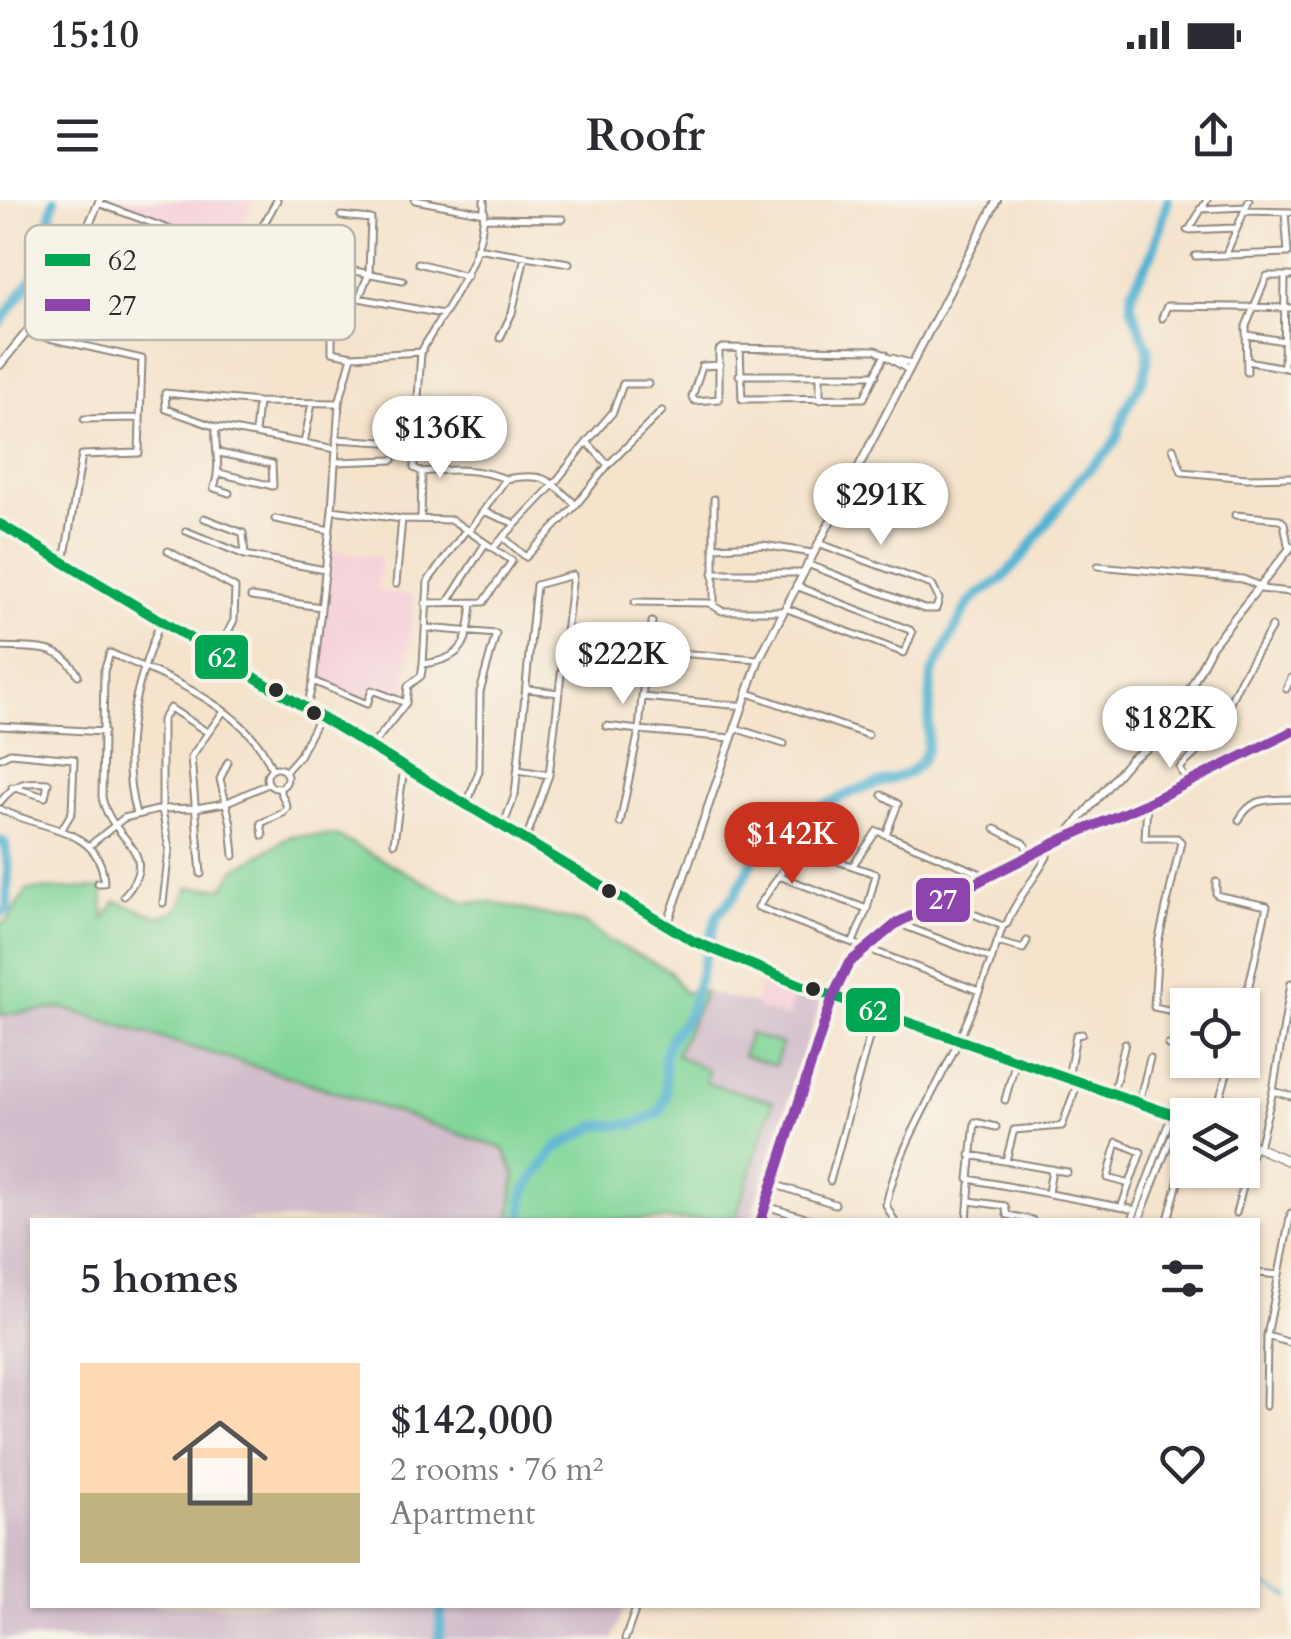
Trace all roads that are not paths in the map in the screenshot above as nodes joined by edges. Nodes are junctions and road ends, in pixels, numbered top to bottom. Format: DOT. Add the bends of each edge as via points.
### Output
graph roads {
  1 [pos="277,200"];
  2 [pos="415,200"];
  3 [pos="484,200"];
  4 [pos="997,200"];
  5 [pos="1207,200"];
  6 [pos="99,202"];
  7 [pos="444,203"];
  8 [pos="1246,206"];
  9 [pos="1200,209"];
  10 [pos="1288,212"];
  11 [pos="342,216"];
  12 [pos="485,216"];
  13 [pos="563,219"];
  14 [pos="89,225"];
  15 [pos="158,225"];
  16 [pos="263,225"];
  17 [pos="1236,228"];
  18 [pos="476,248"];
  19 [pos="1226,254"];
  20 [pos="525,256"];
  21 [pos="1195,256"];
  22 [pos="418,262"];
  23 [pos="568,263"];
  24 [pos="355,271"];
  25 [pos="369,272"];
  26 [pos="467,276"];
  27 [pos="1288,276"];
  28 [pos="404,280"];
  29 [pos="1255,306"];
  30 [pos="1287,308"];
  31 [pos="442,314"];
  32 [pos="1162,318"];
  33 [pos="25,334"];
  34 [pos="1248,335"];
  35 [pos="500,338"];
  36 [pos="57,340"];
  37 [pos="332,340"];
  38 [pos="1284,342"];
  39 [pos="740,348"];
  40 [pos="421,352"];
  41 [pos="352,356"];
  42 [pos="889,356"];
  43 [pos="1247,361"];
  44 [pos="0,365"];
  45 [pos="720,366"];
  46 [pos="909,366"];
  47 [pos="1288,368"];
  48 [pos="1247,372"];
  49 [pos="876,374"];
  50 [pos="739,375"];
  51 [pos="820,375"];
  52 [pos="648,384"];
  53 [pos="820,400"];
  54 [pos="258,402"];
  55 [pos="312,403"];
  56 [pos="338,403"];
  57 [pos="662,411"];
  58 [pos="84,418"];
  59 [pos="138,418"];
  60 [pos="216,427"];
  61 [pos="255,434"];
  62 [pos="336,438"];
  63 [pos="586,442"];
  64 [pos="304,443"];
  65 [pos="416,444"];
  66 [pos="1173,448"];
  67 [pos="337,450"];
  68 [pos="219,453"];
  69 [pos="392,460"];
  70 [pos="336,462"];
  71 [pos="608,465"];
  72 [pos="422,472"];
  73 [pos="219,473"];
  74 [pos="1291,477"];
  75 [pos="506,479"];
  76 [pos="554,484"];
  77 [pos="230,494"];
  78 [pos="714,499"];
  79 [pos="576,504"];
  80 [pos="332,510"];
  81 [pos="484,512"];
  82 [pos="1236,515"];
  83 [pos="204,518"];
  84 [pos="275,519"];
  85 [pos="402,519"];
  86 [pos="421,519"];
  87 [pos="0,524"];
  88 [pos="516,524"];
  89 [pos="330,530"];
  90 [pos="468,530"];
  91 [pos="186,531"];
  92 [pos="503,537"];
  93 [pos="818,543"];
  94 [pos="485,544"];
  95 [pos="714,547"];
  96 [pos="493,548"];
  97 [pos="1290,548"];
  98 [pos="168,552"];
  99 [pos="812,553"];
  100 [pos="245,555"];
  101 [pos="64,562"];
  102 [pos="807,564"];
  103 [pos="1098,566"];
  104 [pos="324,570"];
  105 [pos="713,573"];
  106 [pos="803,573"];
  107 [pos="396,584"];
  108 [pos="796,586"];
  109 [pos="1261,588"];
  110 [pos="1291,592"];
  111 [pos="251,597"];
  112 [pos="448,602"];
  113 [pos="635,602"];
  114 [pos="426,603"];
  115 [pos="472,603"];
  116 [pos="321,606"];
  117 [pos="714,607"];
  118 [pos="784,609"];
  119 [pos="161,621"];
  120 [pos="652,622"];
  121 [pos="1272,627"];
  122 [pos="427,628"];
  123 [pos="469,632"];
  124 [pos="0,647"];
  125 [pos="650,650"];
  126 [pos="216,654"];
  127 [pos="759,660"];
  128 [pos="424,664"];
  129 [pos="143,667"];
  130 [pos="78,676"];
  131 [pos="1291,678"];
  132 [pos="313,681"];
  133 [pos="528,689"];
  134 [pos="1286,689"];
  135 [pos="559,692"];
  136 [pos="747,692"];
  137 [pos="642,697"];
  138 [pos="406,703"];
  139 [pos="743,706"];
  140 [pos="307,708"];
  141 [pos="223,712"];
  142 [pos="320,716"];
  143 [pos="1182,719"];
  144 [pos="0,726"];
  145 [pos="606,726"];
  146 [pos="736,728"];
  147 [pos="639,730"];
  148 [pos="104,732"];
  149 [pos="206,732"];
  150 [pos="1291,732"];
  151 [pos="868,735"];
  152 [pos="732,738"];
  153 [pos="784,744"];
  154 [pos="371,747"];
  155 [pos="1204,748"];
  156 [pos="0,758"];
  157 [pos="228,762"];
  158 [pos="404,768"];
  159 [pos="272,770"];
  160 [pos="518,770"];
  161 [pos="285,772"];
  162 [pos="549,775"];
  163 [pos="1187,783"];
  164 [pos="268,784"];
  165 [pos="12,786"];
  166 [pos="279,788"];
  167 [pos="882,795"];
  168 [pos="1291,799"];
  169 [pos="226,803"];
  170 [pos="1146,803"];
  171 [pos="467,804"];
  172 [pos="0,806"];
  173 [pos="196,808"];
  174 [pos="162,809"];
  175 [pos="136,814"];
  176 [pos="1239,820"];
  177 [pos="620,823"];
  178 [pos="112,825"];
  179 [pos="503,826"];
  180 [pos="62,829"];
  181 [pos="994,829"];
  182 [pos="886,835"];
  183 [pos="263,836"];
  184 [pos="1063,839"];
  185 [pos="526,840"];
  186 [pos="394,843"];
  187 [pos="1050,845"];
  188 [pos="89,846"];
  189 [pos="1030,855"];
  190 [pos="234,856"];
  191 [pos="853,866"];
  192 [pos="201,874"];
  193 [pos="778,876"];
  194 [pos="986,876"];
  195 [pos="1216,882"];
  196 [pos="98,884"];
  197 [pos="124,896"];
  198 [pos="941,901"];
  199 [pos="163,904"];
  200 [pos="867,909"];
  201 [pos="896,923"];
  202 [pos="667,926"];
  203 [pos="1002,926"];
  204 [pos="852,942"];
  205 [pos="997,942"];
  206 [pos="1027,942"];
  207 [pos="865,947"];
  208 [pos="992,958"];
  209 [pos="1291,983"];
  210 [pos="1248,988"];
  211 [pos="979,991"];
  212 [pos="834,996"];
  213 [pos="1170,1010"];
  214 [pos="876,1012"];
  215 [pos="1288,1016"];
  216 [pos="1082,1034"];
  217 [pos="959,1040"];
  218 [pos="1126,1044"];
  219 [pos="1150,1058"];
  220 [pos="1016,1060"];
  221 [pos="1068,1078"];
  222 [pos="1078,1082"];
  223 [pos="1274,1091"];
  224 [pos="1113,1094"];
  225 [pos="1291,1096"];
  226 [pos="1005,1100"];
  227 [pos="1139,1102"];
  228 [pos="1170,1113"];
  229 [pos="996,1127"];
  230 [pos="1260,1135"];
  231 [pos="1170,1138"];
  232 [pos="1170,1140"];
  233 [pos="1260,1149"];
  234 [pos="970,1155"];
  235 [pos="1006,1161"];
  236 [pos="1291,1162"];
  237 [pos="1052,1169"];
  238 [pos="1067,1172"];
  239 [pos="830,1182"];
  240 [pos="773,1184"];
  241 [pos="970,1184"];
  242 [pos="1130,1184"];
  243 [pos="1177,1188"];
  244 [pos="1244,1188"];
  245 [pos="1048,1192"];
  246 [pos="970,1201"];
  247 [pos="835,1204"];
  248 [pos="766,1206"];
  249 [pos="1122,1206"];
  250 [pos="1136,1210"];
  251 [pos="1236,1213"];
  252 [pos="1291,1213"];
  253 [pos="762,1218"];
  254 [pos="805,1218"];
  255 [pos="893,1218"];
  256 [pos="966,1218"];
  257 [pos="1020,1218"];
  258 [pos="1135,1218"];
  259 [pos="1136,1218"];
  260 [pos="1169,1218"];
  261 [pos="1260,1273"];
  262 [pos="1280,1275"];
  263 [pos="1266,1336"];
  264 [pos="1291,1343"];
  265 [pos="1266,1406"];
  266 [pos="635,1608"];
  267 [pos="625,1639"];
  1 -- 16 [label="street"];
  2 -- 7 [label="street"];
  3 -- 12 [label="street"];
  4 -- 46 [label="street"];
  5 -- 9 [label="street"];
  6 -- 14 [label="street"];
  6 -- 15 [label="street"];
  7 -- 12 [label="street"];
  8 -- 9 [label="street"];
  8 -- 10 [label="street"];
  8 -- 17 [label="street"];
  9 -- 17 [label="street" via="1188,230"];
  10 -- 19 [label="street" via="1288,254"];
  11 -- 25 [label="street" via="371,219"];
  12 -- 13 [label="street"];
  12 -- 18 [label="street"];
  17 -- 19 [label="street"];
  18 -- 20 [label="street"];
  18 -- 26 [label="street"];
  19 -- 21 [label="street"];
  20 -- 23 [label="street"];
  20 -- 35 [label="street"];
  22 -- 26 [label="street"];
  24 -- 25 [label="street"];
  25 -- 28 [label="street"];
  25 -- 31 [label="street" via="359,298"];
  26 -- 31 [label="street"];
  27 -- 29 [label="street" via="1267,276"];
  27 -- 30 [label="street"];
  29 -- 30 [label="street"];
  29 -- 32 [label="street" via="1167,306"];
  29 -- 34 [label="street"];
  30 -- 38 [label="street"];
  31 -- 40 [label="street"];
  33 -- 44 [label="street"];
  34 -- 38 [label="street"];
  34 -- 43 [label="street"];
  36 -- 59 [label="street" via="142,359"];
  37 -- 41 [label="street" via="332,352"];
  38 -- 47 [label="street"];
  39 -- 42 [label="street" via="876,350"];
  39 -- 45 [label="street" via="720,349"];
  39 -- 50 [label="street"];
  40 -- 41 [label="street"];
  40 -- 65 [label="street"];
  41 -- 56 [label="street"];
  42 -- 46 [label="street"];
  42 -- 49 [label="street"];
  43 -- 47 [label="street"];
  43 -- 48 [label="street"];
  45 -- 45 [label="street" via="717,401 694,401 702,366"];
  46 -- 93 [label="street"];
  49 -- 51 [label="street"];
  49 -- 53 [label="street" via="864,398"];
  50 -- 51 [label="street"];
  50 -- 53 [label="street" via="742,399"];
  51 -- 53 [label="street"];
  52 -- 63 [label="street" via="623,384 614,412"];
  54 -- 55 [label="street"];
  54 -- 60 [label="street" via="165,392 166,409"];
  54 -- 61 [label="street"];
  55 -- 56 [label="street"];
  55 -- 64 [label="street"];
  56 -- 62 [label="street"];
  57 -- 71 [label="street"];
  58 -- 59 [label="street"];
  59 -- 101 [label="street" via="139,453 82,455"];
  60 -- 61 [label="street"];
  60 -- 68 [label="street"];
  61 -- 64 [label="street"];
  62 -- 65 [label="street"];
  62 -- 67 [label="street"];
  63 -- 71 [label="street"];
  63 -- 76 [label="street"];
  64 -- 67 [label="street"];
  65 -- 72 [label="street" via="414,468"];
  66 -- 74 [label="street" via="1182,472"];
  67 -- 70 [label="street"];
  68 -- 73 [label="street"];
  68 -- 73 [label="street" via="272,464 273,486"];
  69 -- 70 [label="street"];
  70 -- 80 [label="street"];
  71 -- 79 [label="street"];
  72 -- 75 [label="street" via="457,468"];
  72 -- 86 [label="street"];
  73 -- 77 [label="street" via="214,488"];
  75 -- 76 [label="street" via="532,474"];
  75 -- 81 [label="street"];
  76 -- 79 [label="street"];
  76 -- 88 [label="street"];
  78 -- 95 [label="street"];
  79 -- 92 [label="street" via="526,557"];
  80 -- 85 [label="street"];
  80 -- 89 [label="street"];
  81 -- 88 [label="street"];
  81 -- 90 [label="street"];
  82 -- 97 [label="street" via="1279,519"];
  83 -- 100 [label="street" via="243,533"];
  84 -- 89 [label="street"];
  85 -- 86 [label="street"];
  85 -- 107 [label="street"];
  86 -- 90 [label="street" via="452,520"];
  87 -- 101 [label="main road"];
  88 -- 92 [label="street"];
  89 -- 104 [label="street"];
  90 -- 94 [label="street"];
  90 -- 114 [label="street" via="428,581"];
  91 -- 100 [label="street"];
  92 -- 96 [label="street"];
  93 -- 99 [label="street"];
  93 -- 102 [label="street" via="932,586 936,609"];
  94 -- 96 [label="street"];
  94 -- 112 [label="street"];
  95 -- 99 [label="street"];
  95 -- 105 [label="street"];
  96 -- 115 [label="street" via="512,561 484,602"];
  97 -- 109 [label="street"];
  98 -- 126 [label="street" via="235,588 234,620"];
  99 -- 102 [label="street"];
  100 -- 104 [label="street"];
  101 -- 119 [label="main road"];
  102 -- 106 [label="street"];
  103 -- 109 [label="street" via="1243,580"];
  104 -- 116 [label="street"];
  105 -- 106 [label="street"];
  105 -- 117 [label="street"];
  106 -- 108 [label="street"];
  108 -- 118 [label="street"];
  108 -- 118 [label="street" via="912,631 904,653"];
  109 -- 110 [label="street"];
  109 -- 184 [label="street" via="1212,646 1166,736 1131,759"];
  111 -- 116 [label="street"];
  112 -- 114 [label="street"];
  112 -- 115 [label="street"];
  113 -- 117 [label="street"];
  114 -- 122 [label="street"];
  115 -- 123 [label="street"];
  116 -- 132 [label="street"];
  117 -- 118 [label="street"];
  118 -- 127 [label="street"];
  119 -- 126 [label="main road"];
  119 -- 129 [label="street"];
  120 -- 125 [label="street"];
  121 -- 155 [label="street"];
  122 -- 123 [label="street"];
  122 -- 128 [label="street"];
  123 -- 128 [label="street" via="452,658"];
  123 -- 171 [label="street" via="496,634 480,692 479,772"];
  124 -- 130 [label="street" via="57,652"];
  125 -- 127 [label="street"];
  125 -- 137 [label="street"];
  126 -- 140 [label="main road"];
  127 -- 136 [label="street"];
  128 -- 138 [label="street" via="408,686"];
  129 -- 141 [label="street" via="174,678"];
  129 -- 148 [label="street" via="110,652"];
  129 -- 175 [label="street" via="130,762"];
  131 -- 134 [label="street"];
  132 -- 138 [label="street" via="367,704 372,690"];
  132 -- 140 [label="street"];
  133 -- 135 [label="street"];
  133 -- 135 [label="street" via="536,585 573,575"];
  133 -- 160 [label="street"];
  135 -- 162 [label="street"];
  136 -- 139 [label="street"];
  136 -- 151 [label="street"];
  137 -- 139 [label="street"];
  137 -- 147 [label="street"];
  138 -- 154 [label="street"];
  139 -- 146 [label="street"];
  140 -- 142 [label="main road"];
  141 -- 149 [label="street"];
  141 -- 159 [label="street" via="258,744"];
  142 -- 154 [label="main road"];
  142 -- 161 [label="street"];
  143 -- 155 [label="street"];
  144 -- 148 [label="street"];
  145 -- 147 [label="street"];
  146 -- 152 [label="street"];
  146 -- 153 [label="street"];
  147 -- 152 [label="street"];
  147 -- 177 [label="street"];
  148 -- 178 [label="street" via="102,797"];
  149 -- 173 [label="street" via="191,757"];
  149 -- 174 [label="street" via="170,708 162,720"];
  150 -- 163 [label="street"];
  152 -- 202 [label="street"];
  154 -- 158 [label="main road"];
  155 -- 163 [label="street" via="1180,768"];
  156 -- 180 [label="street" via="10,753 74,759 72,812"];
  157 -- 169 [label="street" via="220,780"];
  158 -- 171 [label="main road"];
  158 -- 186 [label="street"];
  159 -- 161 [label="street"];
  159 -- 164 [label="street"];
  160 -- 162 [label="street"];
  160 -- 179 [label="street"];
  161 -- 166 [label="street" via="287,782"];
  162 -- 185 [label="street"];
  163 -- 170 [label="street"];
  164 -- 166 [label="street"];
  164 -- 169 [label="street"];
  165 -- 165 [label="street" via="22,781 48,783 45,797"];
  165 -- 172 [label="street"];
  166 -- 183 [label="street" via="287,806 262,823"];
  167 -- 182 [label="street" via="898,804"];
  168 -- 176 [label="street" via="1254,802"];
  169 -- 173 [label="street"];
  169 -- 190 [label="street"];
  170 -- 184 [label="street"];
  170 -- 213 [label="street" via="1144,838 1181,842 1158,943 1154,1007"];
  171 -- 179 [label="main road"];
  172 -- 180 [label="street"];
  173 -- 174 [label="street"];
  173 -- 192 [label="street"];
  174 -- 175 [label="street"];
  174 -- 199 [label="street" via="169,849"];
  175 -- 178 [label="street"];
  178 -- 188 [label="street"];
  178 -- 197 [label="street" via="140,858"];
  179 -- 185 [label="main road"];
  180 -- 188 [label="street"];
  181 -- 189 [label="street" via="1020,840"];
  182 -- 191 [label="street" via="873,832"];
  182 -- 194 [label="street"];
  184 -- 187 [label="street"];
  185 -- 202 [label="main road"];
  187 -- 189 [label="street"];
  187 -- 203 [label="street"];
  188 -- 196 [label="street" via="104,870 104,883"];
  189 -- 194 [label="street"];
  191 -- 193 [label="street" via="802,847"];
  191 -- 200 [label="street" via="877,876"];
  193 -- 200 [label="street"];
  193 -- 204 [label="street" via="758,907"];
  194 -- 198 [label="street"];
  195 -- 210 [label="street" via="1220,896 1266,906"];
  198 -- 201 [label="street"];
  198 -- 203 [label="street"];
  200 -- 204 [label="street"];
  201 -- 207 [label="street"];
  201 -- 208 [label="street"];
  202 -- 212 [label="main road"];
  203 -- 205 [label="street"];
  204 -- 207 [label="street"];
  205 -- 206 [label="street" via="1024,949"];
  205 -- 208 [label="street"];
  207 -- 211 [label="street"];
  207 -- 212 [label="street" via="848,963"];
  208 -- 211 [label="street"];
  209 -- 215 [label="street"];
  211 -- 217 [label="street"];
  212 -- 214 [label="main road"];
  212 -- 240 [label="street"];
  214 -- 217 [label="main road"];
  214 -- 239 [label="street"];
  215 -- 223 [label="street"];
  216 -- 221 [label="street" via="1076,1035"];
  217 -- 220 [label="main road"];
  217 -- 255 [label="street" via="890,1188 886,1205"];
  218 -- 224 [label="street"];
  219 -- 227 [label="street"];
  220 -- 221 [label="main road"];
  220 -- 226 [label="street"];
  221 -- 222 [label="main road"];
  222 -- 224 [label="main road"];
  222 -- 235 [label="street" via="1062,1126 1014,1130"];
  223 -- 225 [label="street"];
  223 -- 230 [label="street"];
  224 -- 227 [label="main road"];
  227 -- 228 [label="main road"];
  229 -- 234 [label="street" via="974,1122"];
  231 -- 250 [label="street"];
  232 -- 259 [label="street"];
  233 -- 236 [label="main road"];
  234 -- 235 [label="street"];
  234 -- 245 [label="street" via="969,1179"];
  235 -- 237 [label="street"];
  237 -- 238 [label="street"];
  237 -- 245 [label="street"];
  240 -- 247 [label="street"];
  240 -- 248 [label="street"];
  241 -- 246 [label="street"];
  242 -- 242 [label="street" via="1141,1150 1116,1142 1108,1178"];
  242 -- 249 [label="street"];
  243 -- 260 [label="street"];
  244 -- 251 [label="street"];
  245 -- 249 [label="street"];
  246 -- 256 [label="street"];
  246 -- 257 [label="street" via="1005,1206 1007,1216"];
  248 -- 253 [label="street"];
  248 -- 254 [label="street"];
  249 -- 250 [label="street"];
  250 -- 258 [label="street"];
  252 -- 262 [label="street"];
  261 -- 262 [label="street"];
  262 -- 263 [label="street"];
  263 -- 264 [label="street"];
  263 -- 265 [label="street"];
  266 -- 267 [label="street"];
}
